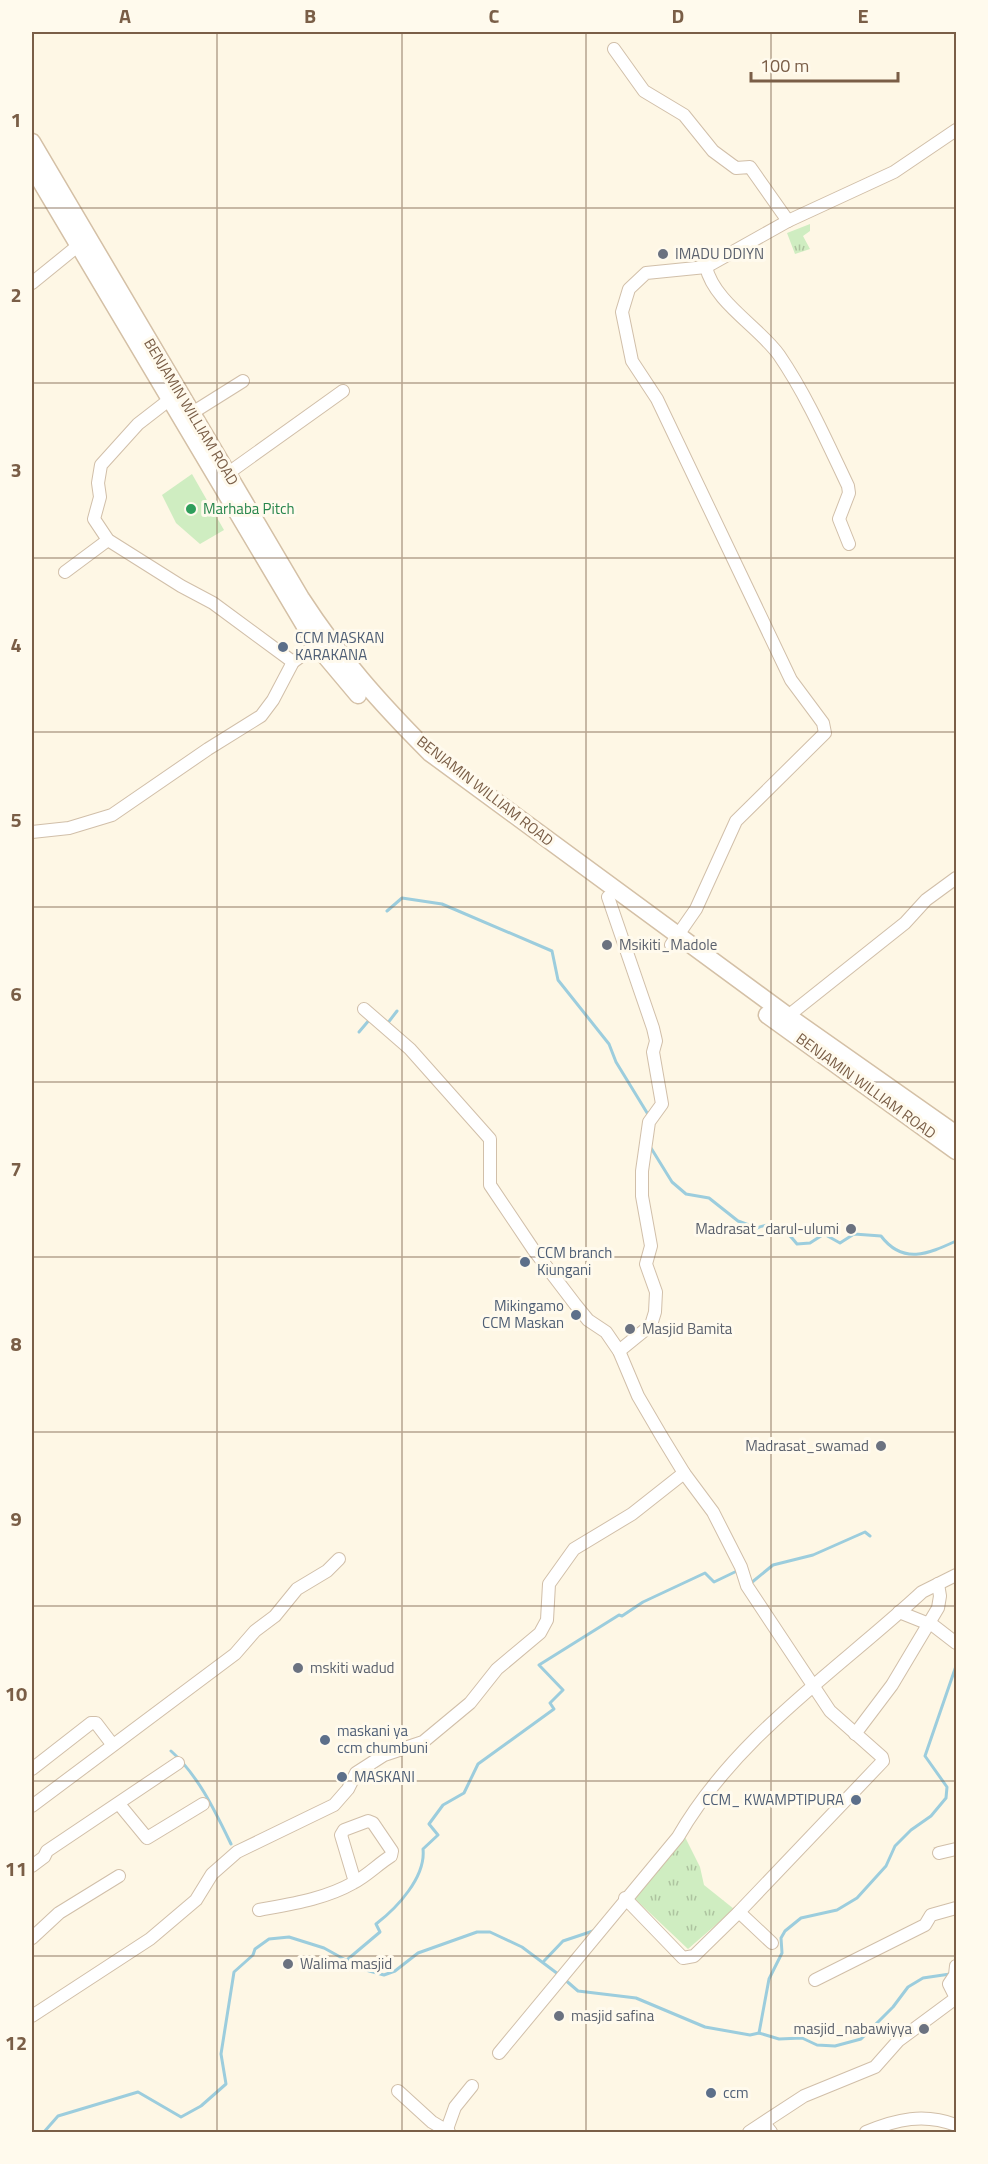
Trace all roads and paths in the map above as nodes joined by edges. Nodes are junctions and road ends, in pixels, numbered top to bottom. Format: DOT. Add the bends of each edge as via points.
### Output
graph roads {
  1 [pos="614,50"];
  2 [pos="957,130"];
  3 [pos="32,142"];
  4 [pos="32,167"];
  5 [pos="789,221"];
  6 [pos="82,241"];
  7 [pos="706,267"];
  8 [pos="32,282"];
  9 [pos="243,381"];
  10 [pos="343,391"];
  11 [pos="169,400"];
  12 [pos="192,413"];
  13 [pos="228,474"];
  14 [pos="108,540"];
  15 [pos="849,544"];
  16 [pos="65,572"];
  17 [pos="316,645"];
  18 [pos="293,662"];
  19 [pos="32,832"];
  20 [pos="957,878"];
  21 [pos="608,897"];
  22 [pos="674,940"];
  23 [pos="364,1009"];
  24 [pos="788,1016"];
  25 [pos="957,1134"];
  26 [pos="957,1151"];
  27 [pos="619,1351"];
  28 [pos="684,1473"];
  29 [pos="339,1559"];
  30 [pos="957,1575"];
  31 [pos="938,1584"];
  32 [pos="900,1612"];
  33 [pos="927,1623"];
  34 [pos="956,1643"];
  35 [pos="813,1687"];
  36 [pos="855,1734"];
  37 [pos="112,1744"];
  38 [pos="178,1763"];
  39 [pos="32,1769"];
  40 [pos="119,1804"];
  41 [pos="203,1804"];
  42 [pos="32,1806"];
  43 [pos="957,1849"];
  44 [pos="939,1853"];
  45 [pos="32,1866"];
  46 [pos="119,1876"];
  47 [pos="355,1882"];
  48 [pos="625,1898"];
  49 [pos="957,1908"];
  50 [pos="259,1910"];
  51 [pos="739,1912"];
  52 [pos="32,1938"];
  53 [pos="772,1943"];
  54 [pos="956,1971"];
  55 [pos="815,1980"];
  56 [pos="32,2016"];
  57 [pos="499,2053"];
  58 [pos="472,2086"];
  59 [pos="398,2091"];
  60 [pos="957,2125"];
  61 [pos="767,2128"];
  62 [pos="448,2132"];
  63 [pos="749,2133"];
  64 [pos="866,2133"];
  1 -- 5 [label="street" via="644,90 684,115 713,151 736,168 750,166"];
  2 -- 5 [label="street" via="894,172"];
  3 -- 6 [label="main road, BENJAMIN WILLIAM ROAD"];
  4 -- 6 [label="main road, BENJAMIN WILLIAM ROAD"];
  5 -- 7 [label="street"];
  6 -- 8 [label="street"];
  6 -- 11 [label="main road, BENJAMIN WILLIAM ROAD"];
  6 -- 12 [label="main road, BENJAMIN WILLIAM ROAD"];
  7 -- 15 [label="street" via="721,294 779,356 830,446 849,493 839,519"];
  7 -- 22 [label="street" via="646,273 629,289 622,312 632,361 657,399 791,680 825,733 736,821 696,909"];
  9 -- 12 [label="street"];
  10 -- 13 [label="street"];
  11 -- 14 [label="street" via="138,424 101,465 100,497 94,519"];
  11 -- 17 [label="main road, BENJAMIN WILLIAM ROAD"];
  12 -- 13 [label="main road, BENJAMIN WILLIAM ROAD"];
  13 -- 22 [label="main road, BENJAMIN WILLIAM ROAD" via="330,643 390,714 430,753"];
  14 -- 16 [label="street"];
  14 -- 18 [label="street" via="213,603"];
  17 -- 18 [label="street"];
  17 -- 21 [label="main road, BENJAMIN WILLIAM ROAD" via="374,713 423,761"];
  18 -- 19 [label="street" via="261,717 112,815 69,828"];
  20 -- 24 [label="street"];
  21 -- 22 [label="main road, BENJAMIN WILLIAM ROAD"];
  21 -- 27 [label="street" via="656,1041 653,1052 662,1104 651,1119 642,1171 651,1246 646,1264 656,1292 656,1312 651,1325"];
  22 -- 24 [label="main road, BENJAMIN WILLIAM ROAD"];
  22 -- 26 [label="main road, BENJAMIN WILLIAM ROAD"];
  23 -- 27 [label="street" via="410,1049 490,1139 490,1185 575,1304 588,1320 606,1332"];
  24 -- 25 [label="main road, BENJAMIN WILLIAM ROAD"];
  27 -- 28 [label="street" via="638,1396"];
  28 -- 35 [label="street" via="713,1512 747,1586"];
  28 -- 56 [label="street" via="632,1514 574,1549 549,1584 547,1620 540,1633 497,1669 470,1703 423,1742 384,1755 356,1773 334,1804 237,1852 212,1874 196,1900 150,1939"];
  29 -- 37 [label="street" via="297,1589 235,1654"];
  30 -- 31 [label="street"];
  31 -- 32 [label="street" via="922,1592"];
  31 -- 33 [label="street" via="938,1608"];
  32 -- 33 [label="street"];
  32 -- 35 [label="street"];
  33 -- 34 [label="street"];
  33 -- 36 [label="street" via="892,1684"];
  35 -- 36 [label="street" via="840,1722"];
  35 -- 48 [label="street" via="740,1751 695,1808 678,1837"];
  36 -- 51 [label="street" via="883,1761"];
  37 -- 39 [label="street" via="94,1722"];
  37 -- 42 [label="street"];
  38 -- 40 [label="street"];
  40 -- 41 [label="street" via="147,1838"];
  40 -- 45 [label="street" via="47,1851"];
  43 -- 44 [label="street"];
  46 -- 52 [label="street" via="59,1913"];
  47 -- 47 [label="street" via="392,1854 374,1823 368,1821 341,1834"];
  47 -- 50 [label="street" via="303,1902"];
  48 -- 51 [label="street" via="683,1958 694,1956"];
  48 -- 57 [label="street"];
  49 -- 55 [label="street" via="933,1914 925,1925"];
  51 -- 53 [label="street"];
  54 -- 61 [label="street" via="949,1984 956,1998 898,2041 875,2067 804,2096"];
  58 -- 62 [label="street" via="455,2107"];
  59 -- 62 [label="street"];
  60 -- 64 [label="street" via="931,2117 914,2117"];
  61 -- 63 [label="street"];
}
